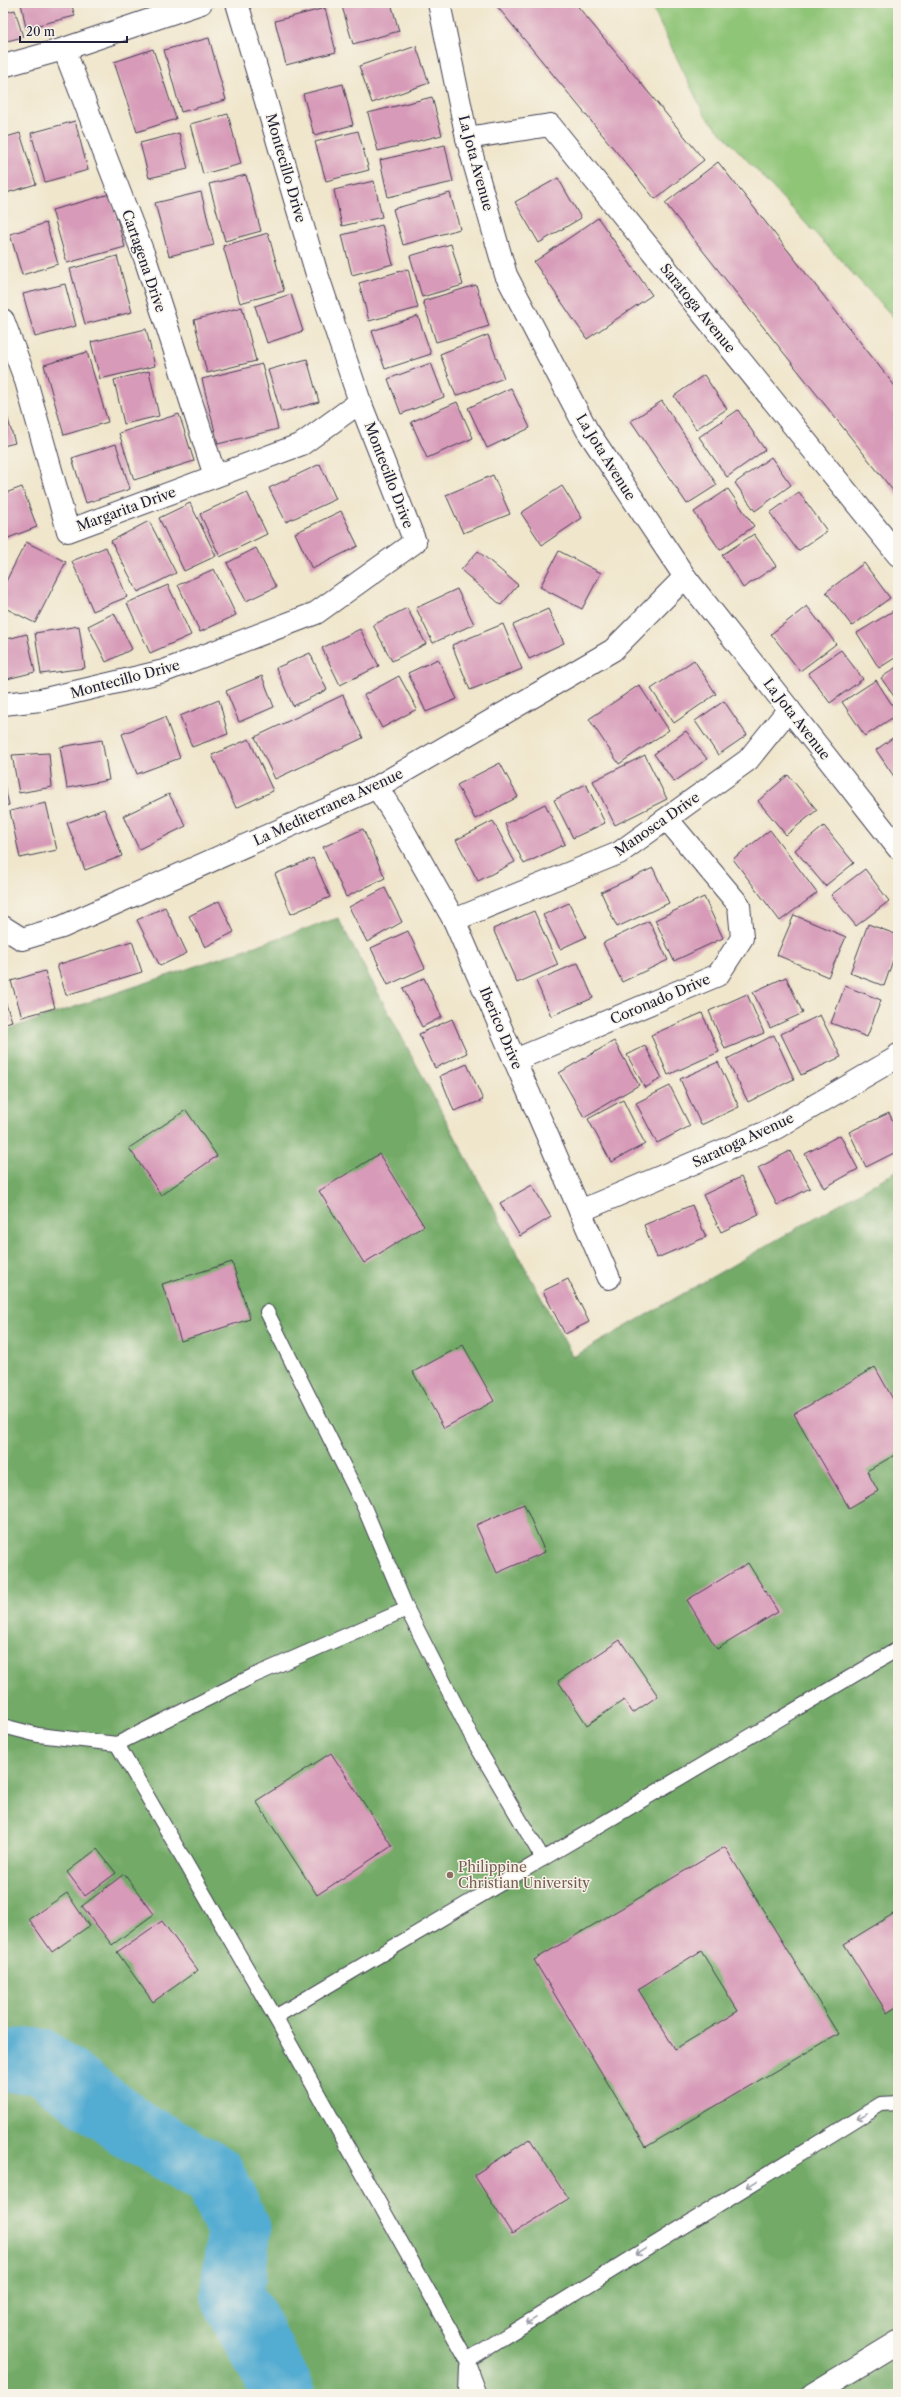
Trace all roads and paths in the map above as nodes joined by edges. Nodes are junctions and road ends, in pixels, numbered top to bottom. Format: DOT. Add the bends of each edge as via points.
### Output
graph roads {
  1 [pos="201,3"];
  2 [pos="237,3"];
  3 [pos="439,3"];
  4 [pos="64,49"];
  5 [pos="3,66"];
  6 [pos="468,138"];
  7 [pos="3,320"];
  8 [pos="360,402"];
  9 [pos="215,476"];
  10 [pos="898,556"];
  11 [pos="685,577"];
  12 [pos="3,704"];
  13 [pos="789,709"];
  14 [pos="377,787"];
  15 [pos="667,818"];
  16 [pos="898,848"];
  17 [pos="454,920"];
  18 [pos="3,927"];
  19 [pos="12,943"];
  20 [pos="898,1054"];
  21 [pos="515,1060"];
  22 [pos="580,1211"];
  23 [pos="609,1278"];
  24 [pos="267,1312"];
  25 [pos="407,1609"];
  26 [pos="898,1649"];
  27 [pos="3,1726"];
  28 [pos="117,1744"];
  29 [pos="543,1859"];
  30 [pos="274,2017"];
  31 [pos="898,2103"];
  32 [pos="898,2342"];
  33 [pos="468,2360"];
  34 [pos="466,2394"];
  35 [pos="480,2394"];
  36 [pos="813,2394"];
  1 -- 4 [label="street"];
  2 -- 8 [label="street, Montecillo Drive" via="316,271"];
  3 -- 6 [label="street, La Jota Avenue"];
  4 -- 5 [label="street"];
  4 -- 9 [label="street, Cartagena Drive" via="145,258"];
  6 -- 10 [label="street, Saratoga Avenue" via="550,124"];
  6 -- 11 [label="street, La Jota Avenue" via="506,275 587,430"];
  7 -- 9 [label="street, Margarita Drive" via="26,381 68,531"];
  8 -- 9 [label="street, Margarita Drive" via="302,444"];
  8 -- 12 [label="street, Montecillo Drive" via="415,542 316,613 164,671 41,700"];
  11 -- 13 [label="street, La Jota Avenue"];
  11 -- 14 [label="street, La Mediterranea Avenue" via="613,650"];
  13 -- 15 [label="street, Manosca Drive" via="748,760"];
  13 -- 16 [label="street, La Jota Avenue"];
  14 -- 17 [label="street, Iberico Drive" via="398,819"];
  14 -- 19 [label="street, La Mediterranea Avenue" via="62,927"];
  15 -- 17 [label="street, Manosca Drive" via="620,853"];
  15 -- 21 [label="street, Coronado Drive" via="739,905 742,938 718,975"];
  17 -- 21 [label="street, Iberico Drive"];
  18 -- 19 [label="street, La Mediterranea Avenue"];
  20 -- 22 [label="street, Saratoga Avenue" via="896,1058 776,1128"];
  21 -- 22 [label="street, Iberico Drive"];
  22 -- 23 [label="street, Iberico Drive"];
  24 -- 25 [label="lane" via="364,1507"];
  25 -- 28 [label="lane" via="253,1676"];
  25 -- 29 [label="lane" via="476,1745"];
  26 -- 29 [label="lane"];
  27 -- 28 [label="lane" via="38,1735"];
  28 -- 30 [label="lane"];
  29 -- 30 [label="lane"];
  30 -- 33 [label="lane"];
  31 -- 33 [label="lane, one-way" via="881,2104"];
  32 -- 36 [label="street"];
  33 -- 34 [label="lane"];
  33 -- 35 [label="lane"];
}
